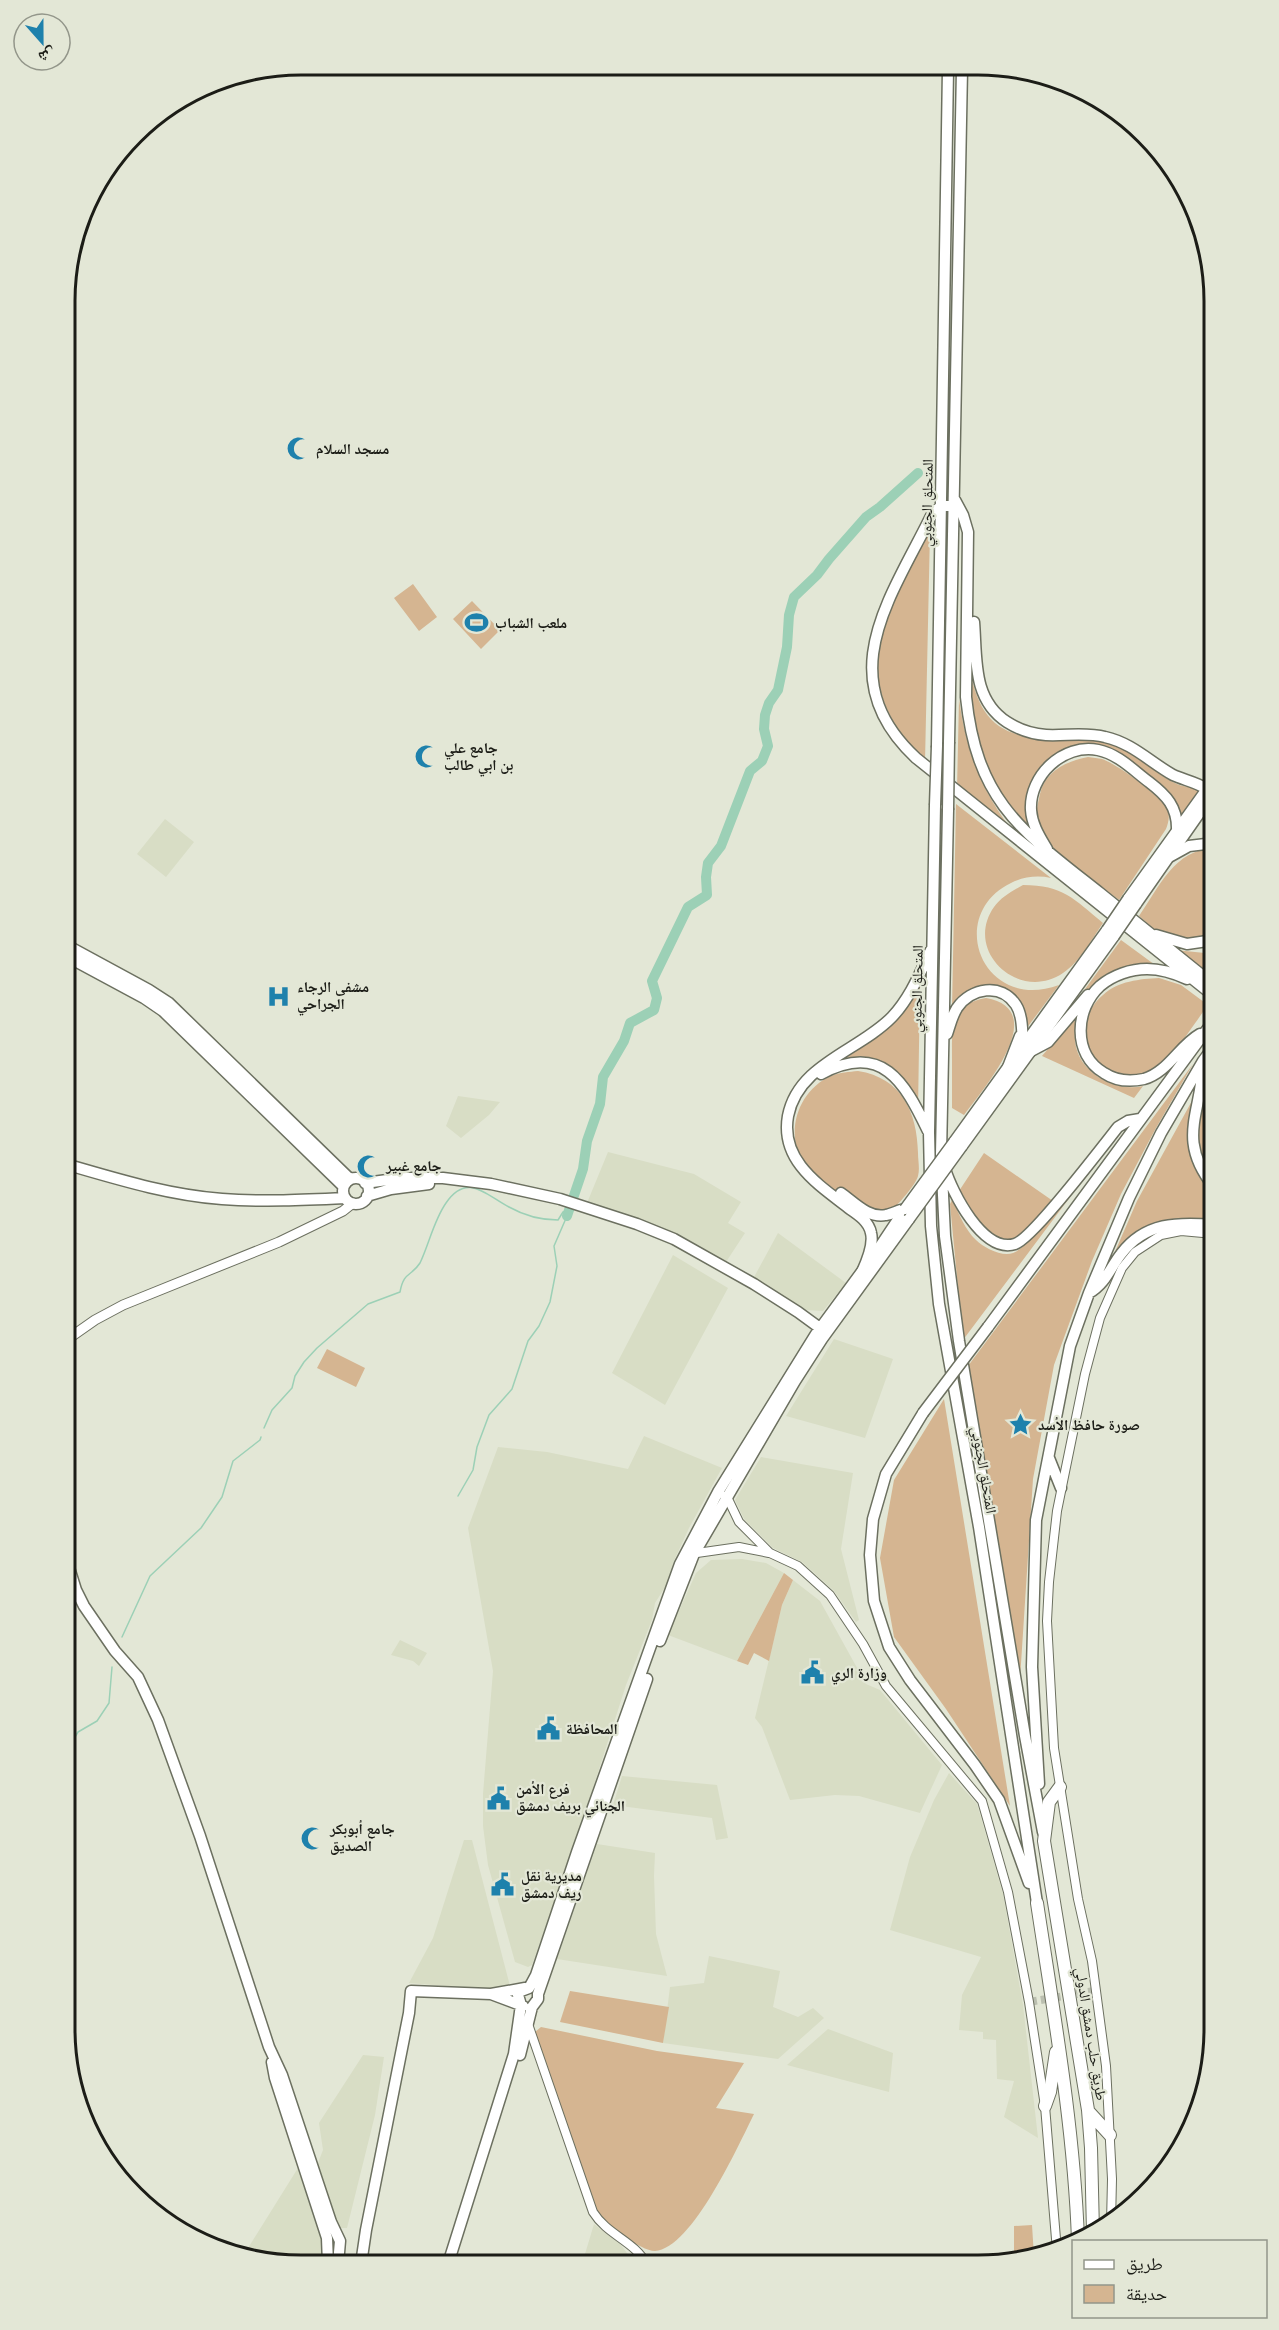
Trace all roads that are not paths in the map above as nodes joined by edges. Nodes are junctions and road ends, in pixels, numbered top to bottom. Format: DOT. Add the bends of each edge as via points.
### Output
graph roads {
  1 [pos="948,75"];
  2 [pos="962,75"];
  3 [pos="955,502"];
  4 [pos="942,506"];
  5 [pos="968,594"];
  6 [pos="1204,788"];
  7 [pos="1204,793"];
  8 [pos="1204,806"];
  9 [pos="1177,831"];
  10 [pos="1204,844"];
  11 [pos="1050,854"];
  12 [pos="1171,856"];
  13 [pos="1132,902"];
  14 [pos="1150,933"];
  15 [pos="1204,941"];
  16 [pos="932,947"];
  17 [pos="75,950"];
  18 [pos="75,961"];
  19 [pos="1204,977"];
  20 [pos="1199,984"];
  21 [pos="1099,987"];
  22 [pos="1204,988"];
  23 [pos="1022,1027"];
  24 [pos="1204,1029"];
  25 [pos="1204,1033"];
  26 [pos="943,1042"];
  27 [pos="1027,1048"];
  28 [pos="1203,1061"];
  29 [pos="1008,1067"];
  30 [pos="818,1073"];
  31 [pos="1140,1119"];
  32 [pos="929,1132"];
  33 [pos="958,1144"];
  34 [pos="941,1154"];
  35 [pos="75,1160"];
  36 [pos="75,1167"];
  37 [pos="1204,1170"];
  38 [pos="365,1183"];
  39 [pos="347,1192"];
  40 [pos="367,1196"];
  41 [pos="559,1201"];
  42 [pos="907,1214"];
  43 [pos="1204,1224"];
  44 [pos="1204,1233"];
  45 [pos="880,1253"];
  46 [pos="862,1272"];
  47 [pos="1089,1293"];
  48 [pos="821,1333"];
  49 [pos="75,1334"];
  50 [pos="1048,1457"];
  51 [pos="1061,1488"];
  52 [pos="723,1495"];
  53 [pos="770,1553"];
  54 [pos="690,1554"];
  55 [pos="75,1587"];
  56 [pos="1060,1787"];
  57 [pos="1038,1806"];
  58 [pos="1044,1841"];
  59 [pos="1037,1903"];
  60 [pos="531,1990"];
  61 [pos="491,1994"];
  62 [pos="526,2006"];
  63 [pos="528,2024"];
  64 [pos="1058,2046"];
  65 [pos="269,2047"];
  66 [pos="1045,2106"];
  67 [pos="1088,2110"];
  68 [pos="1110,2135"];
  69 [pos="1111,2212"];
  70 [pos="1093,2224"];
  71 [pos="1077,2232"];
  72 [pos="1056,2241"];
  73 [pos="328,2255"];
  74 [pos="339,2255"];
  75 [pos="362,2255"];
  76 [pos="451,2255"];
  77 [pos="457,2255"];
  78 [pos="639,2255"];
  1 -- 4 [label="main road, المتحلق الجنوبي"];
  2 -- 3 [label="main road, المتحلق الجنوبي"];
  3 -- 4 [label="main road"];
  3 -- 5 [label="main road" via="968,532"];
  3 -- 26 [label="main road, المتحلق الجنوبي, bridge"];
  4 -- 16 [label="main road, المتحلق الجنوبي, bridge"];
  4 -- 20 [label="main road" via="933,512 886,603 875,636 873,680 887,721 916,758"];
  5 -- 6 [label="main road" via="979,684 999,717 1035,733 1114,739 1173,775"];
  5 -- 11 [label="main road" via="966,697 976,749 988,782 1004,808"];
  7 -- 9 [label="main road"];
  8 -- 12 [label="main road"];
  9 -- 11 [label="main road" via="1174,807 1163,793 1110,754 1081,750 1050,765 1034,789 1033,823"];
  9 -- 13 [label="main road"];
  10 -- 12 [label="main road" via="1189,846"];
  11 -- 14 [label="main road"];
  12 -- 13 [label="main road"];
  13 -- 27 [label="main road, bridge"];
  14 -- 15 [label="main road" via="1187,944"];
  14 -- 19 [label="main road"];
  16 -- 30 [label="main road" via="908,996 891,1018"];
  16 -- 32 [label="main road, المتحلق الجنوبي"];
  17 -- 39 [label="main road" via="169,1003"];
  18 -- 39 [label="main road" via="163,1011"];
  20 -- 21 [label="main road" via="1168,971 1147,969 1116,976"];
  20 -- 22 [label="main road"];
  21 -- 24 [label="main road" via="1084,1012 1080,1031 1083,1049 1093,1065 1107,1076 1125,1081 1151,1076"];
  21 -- 27 [label="main road" via="1048,1042"];
  23 -- 26 [label="main road" via="1019,1011 1011,999 998,991 983,990 967,997 956,1010"];
  23 -- 27 [label="main road"];
  23 -- 29 [label="main road"];
  25 -- 31 [label="main road"];
  26 -- 34 [label="main road, المتحلق الجنوبي"];
  27 -- 29 [label="main road"];
  27 -- 33 [label="main road"];
  28 -- 37 [label="main road" via="1193,1140"];
  28 -- 47 [label="main road" via="1129,1197"];
  29 -- 33 [label="main road"];
  30 -- 32 [label="main road" via="850,1063 871,1064 888,1072 908,1091"];
  30 -- 42 [label="main road" via="796,1108 795,1132 803,1158 816,1174 871,1214"];
  30 -- 46 [label="main road" via="798,1091 791,1107 789,1142 795,1158 812,1179 869,1226 872,1239"];
  31 -- 34 [label="main road" via="1118,1127 1047,1213 1021,1241 1012,1245 990,1238 977,1228 954,1190"];
  31 -- 59 [label="main road, bridge" via="924,1413 886,1474 873,1519 870,1555 874,1601 889,1647 999,1800"];
  32 -- 59 [label="main road, المتحلق الجنوبي" via="931,1226 939,1304 979,1527"];
  33 -- 42 [label="main road, bridge"];
  34 -- 57 [label="main road, المتحلق الجنوبي" via="951,1292"];
  35 -- 39 [label="main road" via="148,1180 209,1191"];
  36 -- 39 [label="main road" via="197,1197 267,1201"];
  38 -- 39 [label="main road" via="360,1179"];
  38 -- 40 [label="main road"];
  38 -- 41 [label="main road" via="443,1178 491,1184"];
  39 -- 40 [label="main road" via="359,1203"];
  39 -- 49 [label="main road" via="342,1211 279,1242 123,1305"];
  40 -- 41 [label="main road" via="442,1183"];
  41 -- 48 [label="main road" via="636,1226 706,1259 798,1312"];
  42 -- 45 [label="main road"];
  43 -- 47 [label="main road" via="1183,1222 1147,1232 1129,1245 1103,1282"];
  44 -- 51 [label="street" via="1181,1231 1161,1235 1135,1252 1122,1268 1100,1318"];
  45 -- 46 [label="main road"];
  45 -- 48 [label="main road"];
  46 -- 48 [label="main road"];
  47 -- 50 [label="main road" via="1070,1346"];
  48 -- 52 [label="main road"];
  50 -- 51 [label="main road"];
  50 -- 57 [label="main road" via="1036,1520 1032,1638"];
  51 -- 56 [label="street" via="1047,1622"];
  52 -- 53 [label="street" via="739,1522"];
  52 -- 54 [label="main road"];
  53 -- 54 [label="street" via="739,1547"];
  53 -- 66 [label="street" via="798,1566 830,1595 886,1686 982,1802 1008,1892"];
  54 -- 60 [label="main road" via="680,1564"];
  55 -- 65 [label="main road" via="95,1625 138,1677 158,1720"];
  56 -- 58 [label="highway, طريق حلب دمشق الدولي" via="1049,1802"];
  56 -- 68 [label="street" via="1092,1961 1106,2066"];
  57 -- 58 [label="main road, المتحلق الجنوبي"];
  58 -- 67 [label="highway, طريق حلب دمشق الدولي"];
  59 -- 64 [label="highway"];
  60 -- 61 [label="main road"];
  60 -- 62 [label="main road" via="536,2004"];
  60 -- 62 [label="main road" via="518,1995"];
  61 -- 62 [label="main road"];
  61 -- 75 [label="main road" via="411,1991 410,2013"];
  62 -- 63 [label="main road"];
  62 -- 76 [label="main road"];
  63 -- 77 [label="main road"];
  63 -- 78 [label="street" via="593,2212 602,2225"];
  64 -- 66 [label="highway"];
  64 -- 71 [label="highway" via="1072,2149"];
  65 -- 73 [label="main road" via="275,2078 327,2238"];
  65 -- 74 [label="main road" via="340,2241"];
  66 -- 72 [label="street"];
  67 -- 68 [label="highway"];
  67 -- 70 [label="highway, طريق حلب دمشق الدولي"];
  68 -- 69 [label="street"];
}
